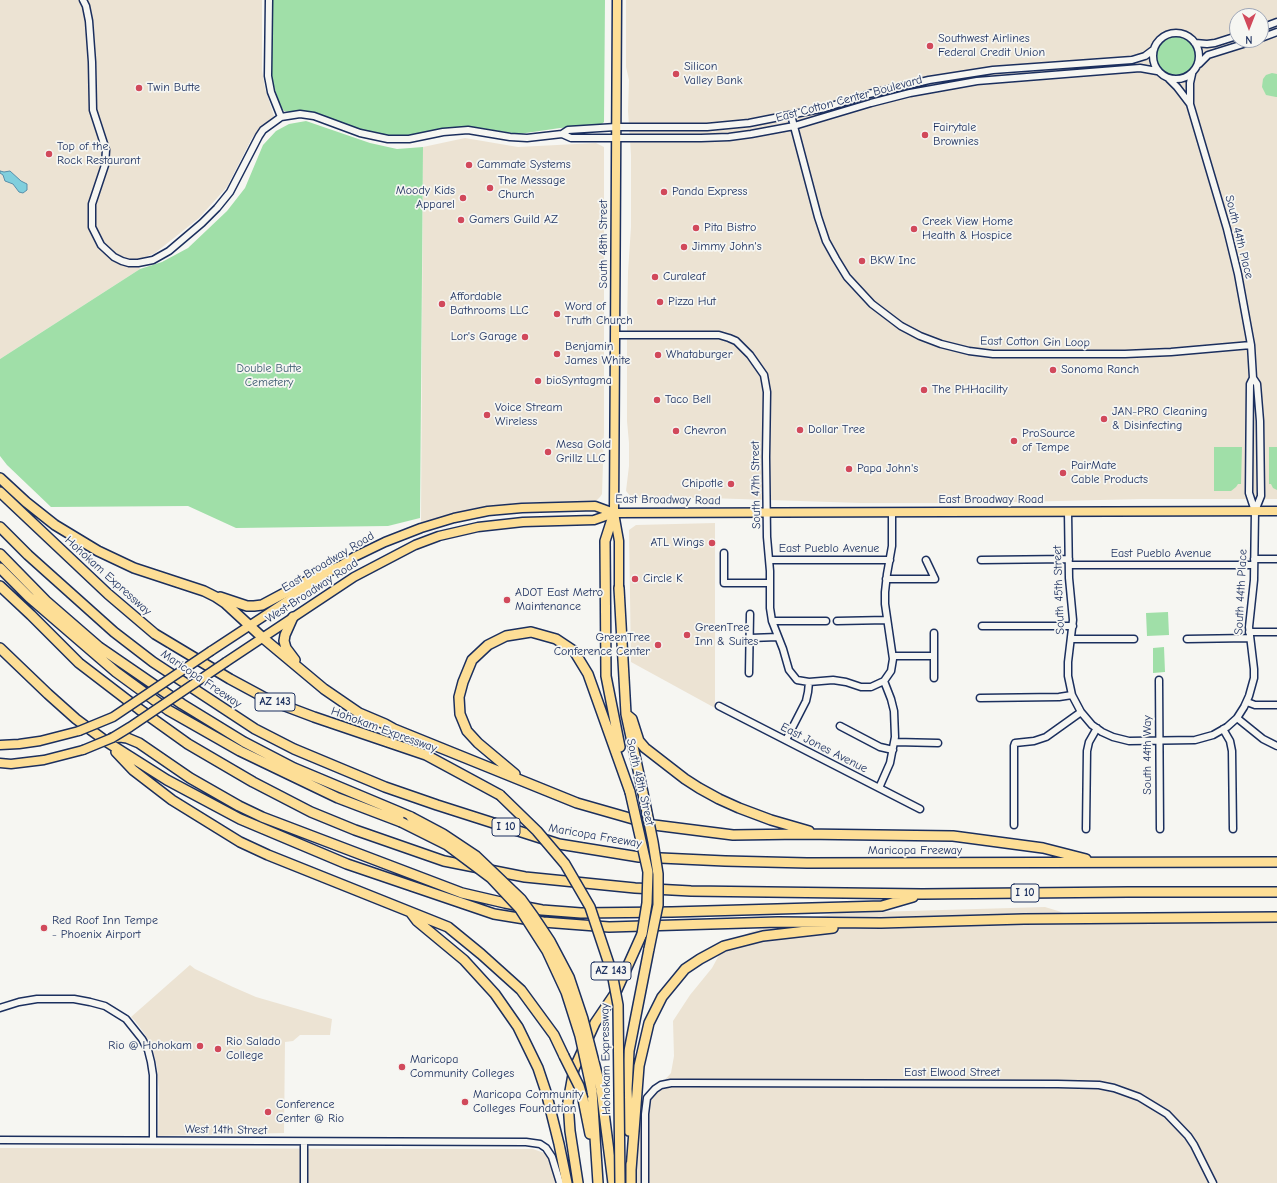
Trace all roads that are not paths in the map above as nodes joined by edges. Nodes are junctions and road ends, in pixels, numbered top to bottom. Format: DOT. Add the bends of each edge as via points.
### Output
graph roads {
  1 [pos="83,0"];
  2 [pos="269,0"];
  3 [pos="617,0"];
  4 [pos="1229,39"];
  5 [pos="1195,43"];
  6 [pos="1230,48"];
  7 [pos="1153,50"];
  8 [pos="1102,62"];
  9 [pos="1198,65"];
  10 [pos="1157,71"];
  11 [pos="1192,74"];
  12 [pos="1049,75"];
  13 [pos="1169,79"];
  14 [pos="1190,104"];
  15 [pos="791,115"];
  16 [pos="281,117"];
  17 [pos="794,126"];
  18 [pos="616,127"];
  19 [pos="562,134"];
  20 [pos="616,138"];
  21 [pos="615,335"];
  22 [pos="1251,345"];
  23 [pos="1253,378"];
  24 [pos="0,478"];
  25 [pos="0,492"];
  26 [pos="1255,511"];
  27 [pos="1277,511"];
  28 [pos="768,512"];
  29 [pos="892,512"];
  30 [pos="1068,512"];
  31 [pos="614,513"];
  32 [pos="0,527"];
  33 [pos="724,553"];
  34 [pos="0,554"];
  35 [pos="1277,559"];
  36 [pos="769,560"];
  37 [pos="890,560"];
  38 [pos="926,560"];
  39 [pos="981,560"];
  40 [pos="1069,562"];
  41 [pos="1254,562"];
  42 [pos="341,566"];
  43 [pos="0,568"];
  44 [pos="886,579"];
  45 [pos="769,583"];
  46 [pos="0,586"];
  47 [pos="619,588"];
  48 [pos="204,591"];
  49 [pos="750,614"];
  50 [pos="293,617"];
  51 [pos="887,620"];
  52 [pos="772,621"];
  53 [pos="826,621"];
  54 [pos="837,621"];
  55 [pos="249,626"];
  56 [pos="982,626"];
  57 [pos="1073,626"];
  58 [pos="1277,632"];
  59 [pos="934,633"];
  60 [pos="1249,635"];
  61 [pos="778,637"];
  62 [pos="262,638"];
  63 [pos="750,638"];
  64 [pos="1072,639"];
  65 [pos="1134,639"];
  66 [pos="1187,639"];
  67 [pos="0,648"];
  68 [pos="893,656"];
  69 [pos="934,656"];
  70 [pos="303,671"];
  71 [pos="749,673"];
  72 [pos="934,678"];
  73 [pos="1159,680"];
  74 [pos="884,681"];
  75 [pos="809,682"];
  76 [pos="1072,695"];
  77 [pos="980,698"];
  78 [pos="1247,702"];
  79 [pos="1277,705"];
  80 [pos="718,706"];
  81 [pos="1081,712"];
  82 [pos="626,714"];
  83 [pos="1237,718"];
  84 [pos="840,726"];
  85 [pos="1097,728"];
  86 [pos="1223,729"];
  87 [pos="110,740"];
  88 [pos="786,740"];
  89 [pos="1159,741"];
  90 [pos="895,742"];
  91 [pos="938,742"];
  92 [pos="0,745"];
  93 [pos="1277,746"];
  94 [pos="894,750"];
  95 [pos="0,763"];
  96 [pos="522,780"];
  97 [pos="879,788"];
  98 [pos="630,792"];
  99 [pos="920,809"];
  100 [pos="1014,825"];
  101 [pos="1232,829"];
  102 [pos="1086,830"];
  103 [pos="1160,830"];
  104 [pos="823,834"];
  105 [pos="1277,862"];
  106 [pos="1099,863"];
  107 [pos="1277,892"];
  108 [pos="922,894"];
  109 [pos="410,912"];
  110 [pos="1277,917"];
  111 [pos="881,923"];
  112 [pos="0,1008"];
  113 [pos="0,1140"];
  114 [pos="153,1140"];
  115 [pos="304,1142"];
  116 [pos="597,1166"];
  117 [pos="631,1170"];
  118 [pos="304,1183"];
  119 [pos="560,1183"];
  120 [pos="567,1183"];
  121 [pos="578,1183"];
  122 [pos="598,1183"];
  123 [pos="613,1183"];
  124 [pos="620,1183"];
  125 [pos="631,1183"];
  126 [pos="645,1183"];
  127 [pos="1213,1183"];
  1 -- 16 [label="street" via="89,21 93,110 106,150 105,164 92,204 92,227 101,245 114,257 129,263 138,263 153,260 169,251 217,208 230,192 263,130"];
  2 -- 16 [label="street" via="268,76"];
  3 -- 18 [label="main road, South 48th Street"];
  4 -- 5 [label="street" via="1215,43"];
  5 -- 7 [label="street, East Cotton Center Boulevard" via="1186,35 1172,33 1159,40"];
  5 -- 9 [label="street" via="1199,53"];
  6 -- 9 [label="street" via="1208,55"];
  7 -- 8 [label="street, East Cotton Center Boulevard" via="1138,59"];
  7 -- 10 [label="street" via="1153,61"];
  8 -- 12 [label="street" via="1088,67 1058,69"];
  8 -- 15 [label="street, East Cotton Center Boulevard" via="993,70 935,79"];
  9 -- 11 [label="street"];
  10 -- 12 [label="street, East Cotton Center Boulevard" via="1140,68"];
  10 -- 13 [label="street, East Cotton Center Boulevard"];
  11 -- 13 [label="street" via="1182,79"];
  11 -- 14 [label="street, South 44th Place" via="1189,85"];
  12 -- 17 [label="street, East Cotton Center Boulevard" via="977,81 910,93"];
  13 -- 14 [label="street, South 44th Place"];
  14 -- 22 [label="street, South 44th Place" via="1229,235"];
  15 -- 17 [label="street, East Cotton Gin Loop"];
  15 -- 18 [label="street, East Cotton Center Boulevard" via="723,126"];
  16 -- 19 [label="street" via="300,114 314,116 360,133 393,139 468,130 519,138"];
  17 -- 20 [label="street, East Cotton Center Boulevard" via="729,137"];
  17 -- 22 [label="street, East Cotton Gin Loop" via="818,217 826,241 836,259 847,277 872,304 901,326 920,336 962,350 993,354 1157,353"];
  18 -- 19 [label="street, East Cotton Center Boulevard" via="568,130"];
  18 -- 20 [label="main road, South 48th Street"];
  19 -- 20 [label="street, East Cotton Center Boulevard" via="571,138"];
  20 -- 21 [label="main road, South 48th Street"];
  21 -- 28 [label="street, South 47th Street" via="718,335 736,341 750,355 766,380"];
  21 -- 31 [label="main road, South 48th Street"];
  22 -- 23 [label="street, South 44th Place"];
  23 -- 26 [label="street, South 44th Place" via="1250,384 1249,493"];
  23 -- 26 [label="street, South 44th Place" via="1257,384 1260,421 1261,496"];
  24 -- 48 [label="highway" via="55,525 98,552 134,568"];
  25 -- 124 [label="highway, Hohokam Expressway / AZ 143, bridge" via="108,594 155,634 269,700 426,755 500,795 537,831 565,864 590,907 612,973 618,1005"];
  26 -- 27 [label="main road, East Broadway Road"];
  26 -- 30 [label="main road, East Broadway Road"];
  26 -- 41 [label="street, South 44th Place"];
  28 -- 29 [label="main road, East Broadway Road"];
  28 -- 31 [label="main road, East Broadway Road"];
  28 -- 36 [label="street, South 47th Street"];
  29 -- 30 [label="main road, East Broadway Road"];
  29 -- 37 [label="street"];
  30 -- 40 [label="street, South 45th Street"];
  31 -- 42 [label="main road, East Broadway Road" via="595,506 488,511 408,532"];
  31 -- 47 [label="main road, South 48th Street" via="619,541"];
  31 -- 50 [label="main road, West Broadway Road" via="594,520 501,524 439,536 415,545 354,577"];
  31 -- 98 [label="highway, South 48th Street" via="605,541 606,676"];
  32 -- 106 [label="highway, Maricopa Freeway / I 10" via="120,636 153,662 255,729 294,749 385,787 559,844 639,857 725,862"];
  33 -- 45 [label="street" via="724,582"];
  34 -- 123 [label="highway, bridge" via="46,601 99,647 182,704 244,742 294,768 411,817 443,834 481,860 521,899 550,941 568,977 583,1019 601,1089"];
  35 -- 41 [label="street, East Pueblo Avenue"];
  36 -- 37 [label="street, East Pueblo Avenue"];
  36 -- 45 [label="street, South 47th Street"];
  37 -- 44 [label="street"];
  38 -- 44 [label="street" via="935,579"];
  39 -- 40 [label="street, East Pueblo Avenue"];
  40 -- 41 [label="street, East Pueblo Avenue"];
  40 -- 57 [label="street, South 45th Street"];
  41 -- 60 [label="street, South 44th Place"];
  42 -- 48 [label="highway" via="268,602 254,606 247,606"];
  42 -- 55 [label="main road, East Broadway Road"];
  43 -- 116 [label="highway, bridge" via="29,597 116,672 168,710 240,752 338,798 401,822 447,845 490,878 520,909 547,951 566,992 580,1036 592,1091"];
  44 -- 51 [label="street"];
  45 -- 52 [label="street, South 47th Street"];
  46 -- 108 [label="highway, I 10" via="79,663 188,744 253,782 312,812 444,861 525,877 635,888"];
  47 -- 82 [label="highway, South 48th Street"];
  48 -- 55 [label="highway" via="225,603"];
  49 -- 63 [label="street"];
  50 -- 62 [label="main road, West Broadway Road"];
  50 -- 70 [label="highway" via="284,641 286,648"];
  51 -- 54 [label="street"];
  51 -- 68 [label="street"];
  52 -- 53 [label="street"];
  52 -- 61 [label="street, South 47th Street"];
  55 -- 62 [label="highway"];
  55 -- 92 [label="main road, East Broadway Road, bridge" via="113,717 79,731 40,741"];
  56 -- 57 [label="street"];
  57 -- 64 [label="street, South 45th Street"];
  58 -- 60 [label="street"];
  59 -- 69 [label="street"];
  60 -- 66 [label="street"];
  60 -- 78 [label="street, South 44th Place" via="1254,674"];
  61 -- 63 [label="street"];
  61 -- 75 [label="street, South 47th Street" via="790,673 800,681"];
  62 -- 70 [label="highway"];
  62 -- 87 [label="main road, West Broadway Road, bridge"];
  63 -- 71 [label="street"];
  64 -- 65 [label="street"];
  64 -- 76 [label="street, South 45th Street" via="1068,672"];
  67 -- 87 [label="highway" via="70,714"];
  68 -- 69 [label="street"];
  68 -- 74 [label="street" via="891,671"];
  69 -- 72 [label="street"];
  70 -- 96 [label="highway" via="359,713"];
  73 -- 89 [label="street, South 44th Way"];
  74 -- 75 [label="street" via="867,688 834,680"];
  74 -- 90 [label="street" via="894,711"];
  75 -- 88 [label="street" via="806,701"];
  76 -- 77 [label="street" via="1059,698"];
  76 -- 81 [label="street, South 45th Street"];
  78 -- 79 [label="street" via="1255,705"];
  78 -- 83 [label="street, South 44th Place"];
  80 -- 88 [label="street, East Jones Avenue"];
  81 -- 85 [label="street, South 45th Street"];
  81 -- 100 [label="street" via="1046,737 1015,743"];
  82 -- 104 [label="highway" via="632,719 645,748 699,788 765,818"];
  82 -- 117 [label="highway, South 48th Street, bridge" via="658,874 658,905 630,1051 627,1089"];
  83 -- 86 [label="street, South 44th Place"];
  83 -- 93 [label="street" via="1263,739"];
  84 -- 94 [label="street" via="880,747"];
  85 -- 89 [label="street, South 45th Street" via="1123,740"];
  85 -- 102 [label="street" via="1086,751"];
  86 -- 89 [label="street, South 44th Place" via="1195,740"];
  86 -- 101 [label="street" via="1232,751"];
  87 -- 95 [label="main road, West Broadway Road, bridge" via="44,760"];
  87 -- 108 [label="highway" via="120,737 139,743 190,778 262,816 462,893 505,903 542,910 581,913 759,910 882,906"];
  87 -- 109 [label="highway" via="133,770 172,800 240,842"];
  87 -- 111 [label="highway" via="167,780 240,819 347,864 494,914 543,922 609,926 778,922"];
  88 -- 97 [label="street, East Jones Avenue"];
  89 -- 103 [label="street, South 44th Way"];
  90 -- 91 [label="street"];
  90 -- 94 [label="street"];
  94 -- 97 [label="street"];
  96 -- 98 [label="highway" via="467,731 460,714 460,697 472,660 488,645 506,636 530,632 556,639 574,651 588,674"];
  96 -- 104 [label="highway" via="577,803 654,825 733,835"];
  97 -- 99 [label="street, East Jones Avenue"];
  98 -- 121 [label="highway, South 48th Street, bridge" via="648,872 647,903 642,934 616,992 595,1023 574,1069 568,1102"];
  104 -- 106 [label="highway" via="953,836 1043,848"];
  105 -- 106 [label="highway, Maricopa Freeway / I 10"];
  107 -- 108 [label="highway, I 10"];
  109 -- 116 [label="highway, bridge" via="448,927 521,990 554,1035 579,1086"];
  109 -- 120 [label="highway" via="417,921 464,960 495,994 518,1027 538,1068 546,1092"];
  110 -- 111 [label="highway" via="1024,918"];
  111 -- 117 [label="highway" via="763,936 724,946 686,969 662,997 649,1023 639,1066"];
  112 -- 114 [label="street" via="37,999 74,999 104,1006 134,1028 148,1050 152,1062"];
  113 -- 114 [label="street, West 14th Street"];
  114 -- 115 [label="street, West 14th Street"];
  115 -- 118 [label="street"];
  115 -- 119 [label="street, West 14th Street" via="540,1144 552,1157"];
  116 -- 122 [label="highway"];
  117 -- 125 [label="highway, South 48th Street"];
  126 -- 127 [label="street, East Elwood Street" via="645,1105 655,1089 671,1083 1099,1085 1139,1097 1167,1114 1188,1136"];
}
